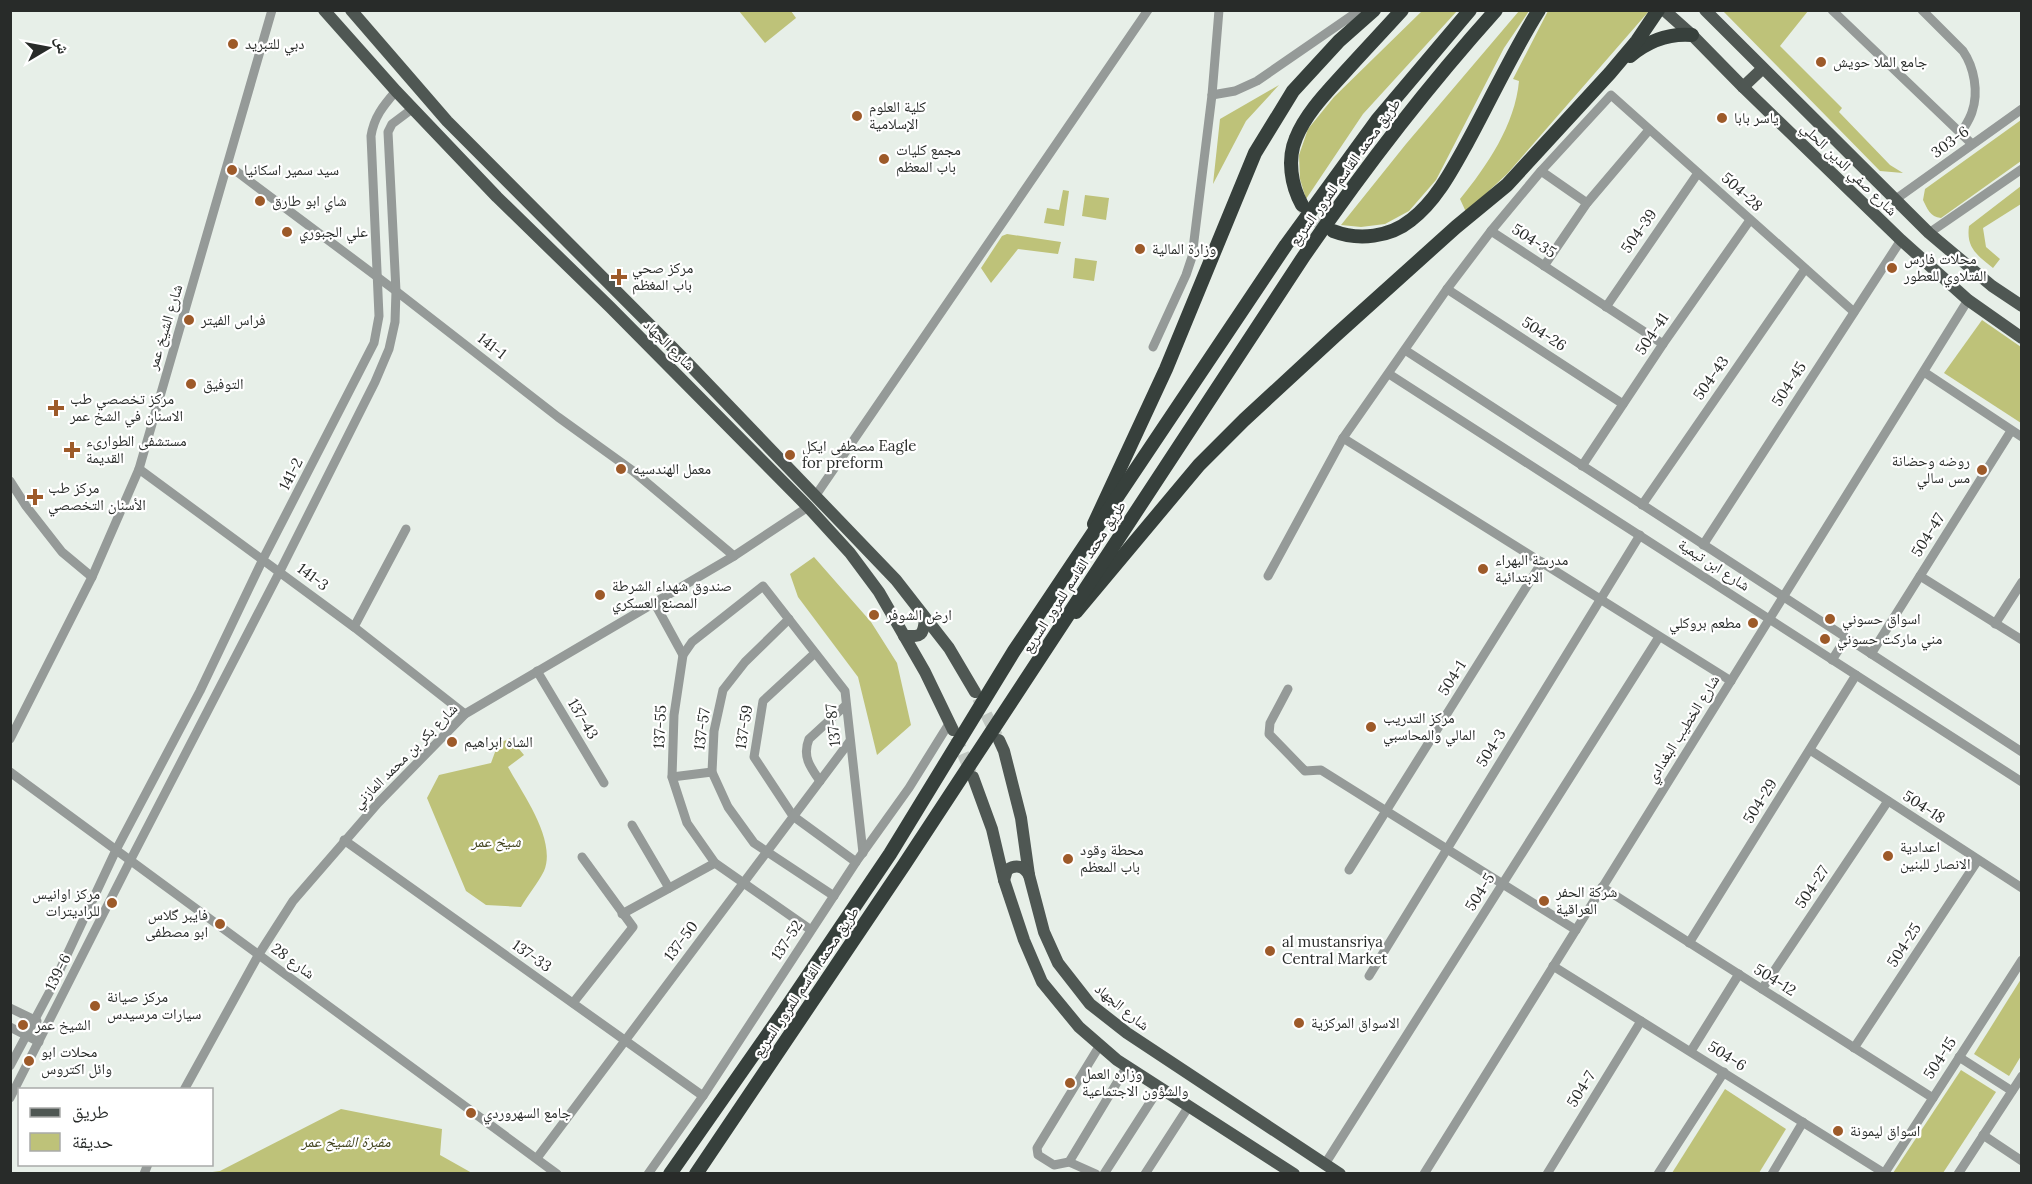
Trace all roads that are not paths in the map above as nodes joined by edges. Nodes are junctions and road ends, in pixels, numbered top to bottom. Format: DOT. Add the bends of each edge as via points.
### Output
graph roads {
  1 [pos="273,10"];
  2 [pos="324,10"];
  3 [pos="351,10"];
  4 [pos="1148,10"];
  5 [pos="1219,10"];
  6 [pos="1359,10"];
  7 [pos="1374,10"];
  8 [pos="1402,10"];
  9 [pos="1470,10"];
  10 [pos="1496,10"];
  11 [pos="1539,10"];
  12 [pos="1658,10"];
  13 [pos="1664,10"];
  14 [pos="1705,10"];
  15 [pos="1832,10"];
  16 [pos="1922,10"];
  17 [pos="1692,35"];
  18 [pos="1762,69"];
  19 [pos="1610,73"];
  20 [pos="1743,87"];
  21 [pos="396,91"];
  22 [pos="1212,95"];
  23 [pos="412,109"];
  24 [pos="2022,109"];
  25 [pos="1649,130"];
  26 [pos="1961,133"];
  27 [pos="1972,144"];
  28 [pos="228,165"];
  29 [pos="2022,169"];
  30 [pos="1541,171"];
  31 [pos="1698,173"];
  32 [pos="1896,199"];
  33 [pos="1587,203"];
  34 [pos="1302,205"];
  35 [pos="1750,220"];
  36 [pos="1334,231"];
  37 [pos="1491,231"];
  38 [pos="1929,233"];
  39 [pos="1901,240"];
  40 [pos="1544,266"];
  41 [pos="1805,269"];
  42 [pos="377,277"];
  43 [pos="1448,289"];
  44 [pos="396,291"];
  45 [pos="618,294"];
  46 [pos="1968,300"];
  47 [pos="2022,306"];
  48 [pos="610,307"];
  49 [pos="1606,307"];
  50 [pos="1854,312"];
  51 [pos="2022,338"];
  52 [pos="1663,344"];
  53 [pos="1153,347"];
  54 [pos="1405,350"];
  55 [pos="1924,372"];
  56 [pos="1389,374"];
  57 [pos="1623,404"];
  58 [pos="2011,432"];
  59 [pos="2022,437"];
  60 [pos="1344,438"];
  61 [pos="1582,466"];
  62 [pos="139,469"];
  63 [pos="10,481"];
  64 [pos="816,495"];
  65 [pos="1642,505"];
  66 [pos="808,507"];
  67 [pos="406,529"];
  68 [pos="1640,535"];
  69 [pos="1703,545"];
  70 [pos="1079,554"];
  71 [pos="734,556"];
  72 [pos="263,559"];
  73 [pos="1542,562"];
  74 [pos="280,571"];
  75 [pos="1268,576"];
  76 [pos="1920,576"];
  77 [pos="92,577"];
  78 [pos="2022,582"];
  79 [pos="1783,597"];
  80 [pos="1601,598"];
  81 [pos="654,602"];
  82 [pos="789,619"];
  83 [pos="925,619"];
  84 [pos="1769,620"];
  85 [pos="1995,624"];
  86 [pos="354,627"];
  87 [pos="1057,634"];
  88 [pos="904,636"];
  89 [pos="1659,637"];
  90 [pos="1846,638"];
  91 [pos="2022,640"];
  92 [pos="815,653"];
  93 [pos="1871,654"];
  94 [pos="683,655"];
  95 [pos="1832,660"];
  96 [pos="537,670"];
  97 [pos="1856,675"];
  98 [pos="1731,681"];
  99 [pos="1288,689"];
  100 [pos="975,692"];
  101 [pos="846,705"];
  102 [pos="465,714"];
  103 [pos="951,726"];
  104 [pos="10,739"];
  105 [pos="999,740"];
  106 [pos="850,741"];
  107 [pos="1809,750"];
  108 [pos="2022,752"];
  109 [pos="10,772"];
  110 [pos="712,772"];
  111 [pos="672,777"];
  112 [pos="973,777"];
  113 [pos="820,781"];
  114 [pos="2022,782"];
  115 [pos="604,783"];
  116 [pos="1888,801"];
  117 [pos="1386,811"];
  118 [pos="793,816"];
  119 [pos="632,825"];
  120 [pos="344,840"];
  121 [pos="1447,849"];
  122 [pos="116,850"];
  123 [pos="766,852"];
  124 [pos="863,853"];
  125 [pos="582,857"];
  126 [pos="131,859"];
  127 [pos="1978,860"];
  128 [pos="856,862"];
  129 [pos="715,863"];
  130 [pos="1349,870"];
  131 [pos="1029,875"];
  132 [pos="1004,880"];
  133 [pos="743,883"];
  134 [pos="1503,884"];
  135 [pos="1602,887"];
  136 [pos="669,888"];
  137 [pos="2022,888"];
  138 [pos="834,896"];
  139 [pos="622,914"];
  140 [pos="811,930"];
  141 [pos="1576,930"];
  142 [pos="1689,943"];
  143 [pos="259,954"];
  144 [pos="2022,960"];
  145 [pos="1553,966"];
  146 [pos="1739,974"];
  147 [pos="1369,976"];
  148 [pos="1762,989"];
  149 [pos="573,1003"];
  150 [pos="10,1008"];
  151 [pos="34,1019"];
  152 [pos="1641,1020"];
  153 [pos="10,1027"];
  154 [pos="47,1027"];
  155 [pos="26,1035"];
  156 [pos="625,1040"];
  157 [pos="39,1042"];
  158 [pos="1100,1046"];
  159 [pos="1854,1048"];
  160 [pos="1691,1052"];
  161 [pos="1959,1057"];
  162 [pos="10,1066"];
  163 [pos="1127,1066"];
  164 [pos="1724,1072"];
  165 [pos="2022,1076"];
  166 [pos="185,1088"];
  167 [pos="1160,1088"];
  168 [pos="2012,1091"];
  169 [pos="703,1096"];
  170 [pos="10,1098"];
  171 [pos="1932,1098"];
  172 [pos="1189,1106"];
  173 [pos="1803,1122"];
  174 [pos="1983,1135"];
  175 [pos="537,1158"];
  176 [pos="2022,1161"];
  177 [pos="1069,1162"];
  178 [pos="1325,1164"];
  179 [pos="557,1173"];
  180 [pos="648,1173"];
  181 [pos="670,1173"];
  182 [pos="696,1173"];
  183 [pos="1096,1173"];
  184 [pos="1104,1173"];
  185 [pos="1145,1173"];
  186 [pos="1294,1173"];
  187 [pos="1340,1173"];
  188 [pos="1424,1173"];
  189 [pos="1546,1173"];
  190 [pos="1658,1173"];
  191 [pos="1772,1173"];
  192 [pos="1884,1173"];
  193 [pos="1958,1173"];
  1 -- 28 [label="street, شارع الشيخ عمر"];
  2 -- 21 [label="main road, شارع الجهاد"];
  3 -- 45 [label="main road, شارع الجهاد" via="447,122"];
  4 -- 64 [label="street"];
  5 -- 22 [label="street"];
  6 -- 22 [label="street" via="1257,81 1235,92"];
  7 -- 70 [label="highway, bridge" via="1293,91 1255,153 1161,379"];
  8 -- 34 [label="highway" via="1304,122 1291,160 1292,178"];
  9 -- 70 [label="highway, طريق محمد القاسم للمرور السريع, bridge" via="1377,120 1304,219"];
  10 -- 87 [label="highway, طريق محمد القاسم للمرور السريع, bridge" via="1396,129 1343,200"];
  11 -- 36 [label="highway" via="1455,165 1429,203 1398,229 1361,237"];
  12 -- 19 [label="highway"];
  13 -- 17 [label="main road, شارع صفي الدين الحلي"];
  14 -- 18 [label="main road, شارع صفي الدين الحلي"];
  15 -- 26 [label="street"];
  16 -- 26 [label="street" via="1969,59 1975,95 1972,114"];
  17 -- 19 [label="highway" via="1667,35 1653,41"];
  17 -- 20 [label="main road, شارع صفي الدين الحلي"];
  18 -- 20 [label="main road"];
  18 -- 32 [label="main road, شارع صفي الدين الحلي"];
  19 -- 87 [label="highway, bridge" via="1507,185 1336,335 1199,465"];
  20 -- 39 [label="main road, شارع صفي الدين الحلي"];
  21 -- 23 [label="main road, شارع الجهاد"];
  21 -- 42 [label="street, 141-2" via="378,111 371,136"];
  22 -- 53 [label="street" via="1192,257"];
  23 -- 44 [label="street" via="392,124 388,132"];
  23 -- 48 [label="main road, شارع الجهاد"];
  24 -- 27 [label="street, 303-6"];
  25 -- 30 [label="street, 504-28" via="1611,95"];
  25 -- 31 [label="street, 504-28"];
  25 -- 33 [label="street"];
  26 -- 27 [label="street"];
  27 -- 32 [label="street, 303-6"];
  28 -- 42 [label="street, 141-1"];
  28 -- 62 [label="street, شارع الشيخ عمر"];
  29 -- 38 [label="street"];
  30 -- 33 [label="street"];
  30 -- 37 [label="street"];
  31 -- 35 [label="street, 504-28"];
  31 -- 49 [label="street, 504-39"];
  32 -- 38 [label="main road, شارع صفي الدين الحلي"];
  33 -- 40 [label="street"];
  35 -- 41 [label="street, 504-28"];
  35 -- 52 [label="street, 504-41"];
  37 -- 40 [label="street, 504-35"];
  37 -- 43 [label="street, 504-35"];
  38 -- 47 [label="main road, شارع صفي الدين الحلي"];
  39 -- 46 [label="main road, شارع صفي الدين الحلي"];
  39 -- 50 [label="street, 504-45"];
  40 -- 49 [label="street, 504-35"];
  41 -- 50 [label="street, 504-28"];
  41 -- 65 [label="street, 504-43"];
  42 -- 44 [label="street, 141-1"];
  42 -- 72 [label="street, 141-2" via="379,316 374,343"];
  43 -- 54 [label="street, 504-35"];
  43 -- 57 [label="street, 504-26"];
  44 -- 71 [label="street, 141-1" via="633,471"];
  44 -- 74 [label="street" via="389,349"];
  45 -- 48 [label="main road"];
  45 -- 64 [label="main road, شارع الجهاد"];
  46 -- 51 [label="main road, شارع صفي الدين الحلي"];
  46 -- 55 [label="street, شارع الخطيب البغدادي"];
  48 -- 66 [label="main road, شارع الجهاد"];
  49 -- 52 [label="street, 504-35"];
  50 -- 69 [label="street, 504-45"];
  52 -- 57 [label="street, 504-41"];
  54 -- 56 [label="street, 504-35"];
  54 -- 61 [label="street, شارع ابن تيمية"];
  55 -- 58 [label="street"];
  55 -- 79 [label="street, شارع الخطيب البغدادي"];
  56 -- 60 [label="street, 504-35"];
  56 -- 68 [label="street, شارع ابن تيمية"];
  57 -- 61 [label="street, 504-41"];
  58 -- 59 [label="street"];
  58 -- 76 [label="street, 504-47"];
  60 -- 73 [label="street"];
  60 -- 75 [label="street, 504-35"];
  61 -- 65 [label="street, شارع ابن تيمية"];
  62 -- 72 [label="street, 141-3"];
  62 -- 77 [label="street, شارع الشيخ عمر"];
  63 -- 77 [label="street" via="63,552"];
  64 -- 83 [label="main road, شارع الجهاد" via="896,580"];
  65 -- 69 [label="street, شارع ابن تيمية"];
  66 -- 71 [label="street, شارع بكر بن محمد المازني"];
  66 -- 88 [label="main road, شارع الجهاد" via="879,591"];
  67 -- 86 [label="street"];
  68 -- 80 [label="street, 504-3"];
  68 -- 84 [label="street, شارع ابن تيمية"];
  69 -- 79 [label="street, شارع ابن تيمية"];
  70 -- 181 [label="highway, طريق محمد القاسم للمرور السريع, bridge" via="1014,651 890,854"];
  71 -- 81 [label="street, شارع بكر بن محمد المازني"];
  72 -- 74 [label="street, 141-3"];
  72 -- 122 [label="street, 141-2" via="200,691"];
  73 -- 80 [label="street"];
  73 -- 117 [label="street, 504-1"];
  74 -- 86 [label="street, 141-3"];
  74 -- 126 [label="street"];
  76 -- 85 [label="street"];
  76 -- 93 [label="street, 504-47"];
  77 -- 104 [label="street, شارع الشيخ عمر"];
  78 -- 85 [label="street"];
  79 -- 84 [label="street, شارع الخطيب البغدادي"];
  79 -- 90 [label="street, شارع ابن تيمية"];
  80 -- 89 [label="street"];
  80 -- 121 [label="street, 504-3"];
  81 -- 94 [label="street"];
  81 -- 96 [label="street, شارع بكر بن محمد المازني"];
  82 -- 92 [label="street, 137-87"];
  82 -- 94 [label="street, 137-87" via="763,586 692,642"];
  82 -- 110 [label="street, 137-57" via="723,690 714,731"];
  83 -- 88 [label="main road" via="921,634"];
  83 -- 100 [label="main road, شارع الجهاد" via="949,648"];
  84 -- 95 [label="street, شارع ابن تيمية"];
  84 -- 98 [label="street, شارع الخطيب البغدادي"];
  85 -- 91 [label="street"];
  86 -- 102 [label="street, 141-3"];
  87 -- 182 [label="highway, طريق محمد القاسم للمرور السريع, bridge"];
  88 -- 103 [label="main road, شارع الجهاد"];
  89 -- 98 [label="street"];
  89 -- 134 [label="street, 504-5"];
  90 -- 93 [label="street, شارع ابن تيمية"];
  90 -- 95 [label="street"];
  92 -- 101 [label="street, 137-87" via="844,691"];
  92 -- 118 [label="street, 137-59" via="763,701 754,757"];
  93 -- 108 [label="street, شارع ابن تيمية"];
  94 -- 111 [label="street, 137-55" via="674,716"];
  95 -- 97 [label="street, شارع ابن تيمية"];
  96 -- 102 [label="street, شارع بكر بن محمد المازني"];
  96 -- 115 [label="street, 137-43"];
  97 -- 107 [label="street, 504-29"];
  97 -- 114 [label="street, شارع ابن تيمية"];
  98 -- 135 [label="street, شارع الخطيب البغدادي"];
  99 -- 117 [label="street" via="1269,728 1273,740 1305,771 1322,770"];
  101 -- 106 [label="street, 137-87"];
  101 -- 113 [label="street" via="808,739 806,757"];
  102 -- 120 [label="street, شارع بكر بن محمد المازني"];
  103 -- 124 [label="street, 137-52"];
  105 -- 131 [label="main road, شارع الجهاد" via="1021,818"];
  106 -- 113 [label="street, 137-50"];
  106 -- 124 [label="street, 137-87"];
  107 -- 116 [label="street, 504-18"];
  107 -- 142 [label="street, 504-29"];
  109 -- 122 [label="street, شارع 28"];
  110 -- 111 [label="street"];
  110 -- 123 [label="street, 137-57" via="728,807 754,843"];
  111 -- 129 [label="street, 137-55" via="687,823"];
  112 -- 132 [label="main road" via="992,829"];
  113 -- 118 [label="street, 137-50"];
  116 -- 127 [label="street, 504-18"];
  116 -- 148 [label="street, 504-27"];
  117 -- 121 [label="street"];
  117 -- 130 [label="street, 504-1"];
  118 -- 123 [label="street, 137-50"];
  118 -- 128 [label="street"];
  119 -- 136 [label="street"];
  120 -- 143 [label="street, شارع بكر بن محمد المازني" via="293,901"];
  120 -- 149 [label="street, 137-33"];
  121 -- 134 [label="street"];
  121 -- 147 [label="street, 504-3"];
  122 -- 126 [label="street, شارع 28"];
  122 -- 151 [label="street, 139-6"];
  123 -- 133 [label="street, 137-50"];
  123 -- 138 [label="street, 137-57"];
  124 -- 128 [label="street, 137-52"];
  125 -- 139 [label="street"];
  126 -- 143 [label="street, شارع 28"];
  126 -- 154 [label="street, 139-6"];
  127 -- 137 [label="street, 504-18"];
  127 -- 159 [label="street, 504-25"];
  128 -- 138 [label="street, 137-52"];
  129 -- 133 [label="street, 137-55"];
  129 -- 136 [label="street"];
  131 -- 132 [label="main road" via="1023,867 1016,866 1007,870"];
  131 -- 178 [label="main road, شارع الجهاد" via="1044,932 1058,963 1090,1004 1127,1033"];
  132 -- 158 [label="main road" via="1042,982"];
  133 -- 140 [label="street, 137-55"];
  133 -- 156 [label="street, 137-50"];
  134 -- 141 [label="street"];
  134 -- 178 [label="street, 504-5"];
  135 -- 141 [label="street, شارع الخطيب البغدادي"];
  135 -- 142 [label="street, 504-12"];
  136 -- 139 [label="street"];
  138 -- 140 [label="street, 137-52"];
  139 -- 149 [label="street" via="633,927"];
  140 -- 169 [label="street, 137-52"];
  141 -- 145 [label="street, شارع الخطيب البغدادي"];
  142 -- 146 [label="street, 504-12"];
  143 -- 166 [label="street, شارع بكر بن محمد المازني"];
  143 -- 175 [label="street, شارع 28"];
  144 -- 161 [label="street, 504-15"];
  145 -- 152 [label="street, 504-6"];
  145 -- 188 [label="street, شارع الخطيب البغدادي"];
  146 -- 148 [label="street, 504-12"];
  146 -- 160 [label="street"];
  148 -- 159 [label="street, 504-12"];
  149 -- 156 [label="street, 137-33"];
  150 -- 151 [label="street"];
  151 -- 154 [label="street"];
  151 -- 155 [label="street, 139-6"];
  152 -- 160 [label="street, 504-6"];
  152 -- 189 [label="street, 504-7"];
  153 -- 155 [label="street"];
  154 -- 157 [label="street, 139-6"];
  155 -- 157 [label="street"];
  155 -- 162 [label="street, 139-6"];
  156 -- 169 [label="street, 137-33"];
  156 -- 175 [label="street, 137-50"];
  157 -- 170 [label="street, 139-6"];
  158 -- 163 [label="main road"];
  158 -- 177 [label="street" via="1037,1148 1038,1155 1054,1165"];
  159 -- 171 [label="street, 504-12"];
  160 -- 164 [label="street, 504-6"];
  161 -- 168 [label="street"];
  161 -- 171 [label="street, 504-15"];
  163 -- 167 [label="main road"];
  163 -- 177 [label="street"];
  164 -- 173 [label="street, 504-6"];
  164 -- 190 [label="street"];
  165 -- 168 [label="street"];
  167 -- 172 [label="main road"];
  167 -- 184 [label="street"];
  168 -- 174 [label="street"];
  169 -- 180 [label="street, 137-52"];
  171 -- 192 [label="street, 504-15"];
  172 -- 185 [label="street"];
  172 -- 186 [label="main road"];
  173 -- 191 [label="street"];
  173 -- 192 [label="street, 504-6"];
  174 -- 176 [label="street"];
  174 -- 193 [label="street"];
  175 -- 179 [label="street, شارع 28"];
  177 -- 183 [label="street"];
  178 -- 187 [label="main road, شارع الجهاد"];
}
